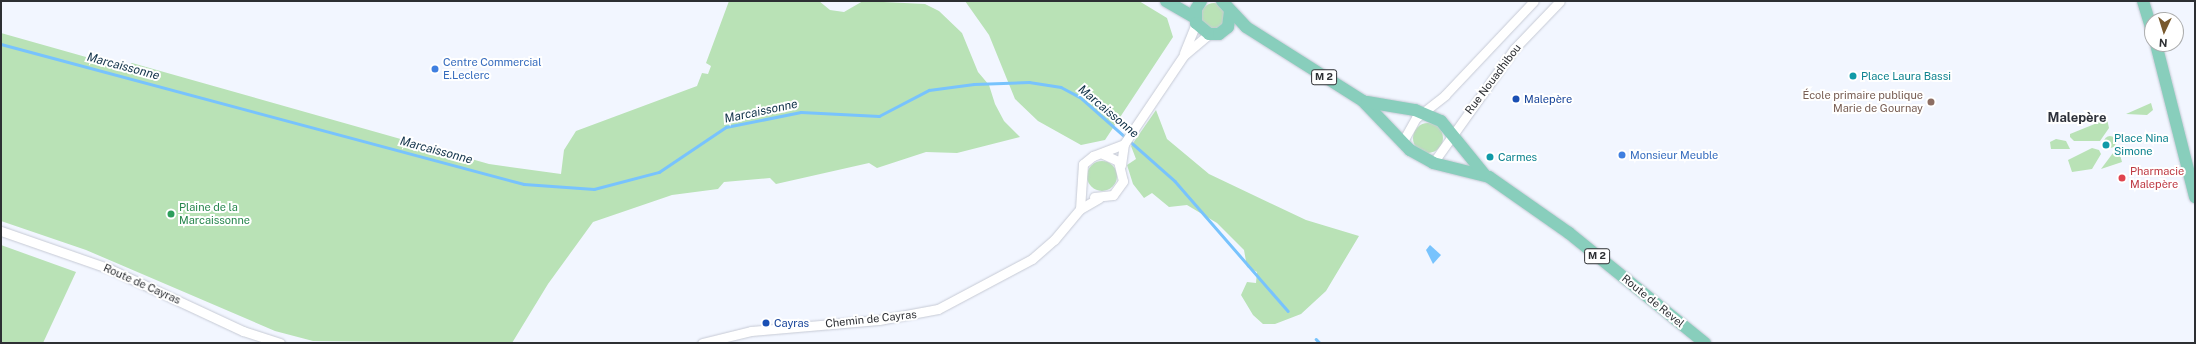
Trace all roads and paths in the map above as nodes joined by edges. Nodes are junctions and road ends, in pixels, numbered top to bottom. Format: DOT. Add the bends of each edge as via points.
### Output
graph roads {
  1 [pos="1166,1"];
  2 [pos="1534,1"];
  3 [pos="1560,1"];
  4 [pos="2143,1"];
  5 [pos="2147,1"];
  6 [pos="1199,2"];
  7 [pos="1226,6"];
  8 [pos="2147,12"];
  9 [pos="2149,12"];
  10 [pos="1195,20"];
  11 [pos="1224,31"];
  12 [pos="1208,34"];
  13 [pos="1261,36"];
  14 [pos="2158,52"];
  15 [pos="1184,54"];
  16 [pos="1363,101"];
  17 [pos="1423,112"];
  18 [pos="1454,134"];
  19 [pos="1402,143"];
  20 [pos="1124,144"];
  21 [pos="1103,154"];
  22 [pos="1433,163"];
  23 [pos="1121,165"];
  24 [pos="1484,174"];
  25 [pos="1082,187"];
  26 [pos="2195,197"];
  27 [pos="1100,198"];
  28 [pos="1080,209"];
  29 [pos="1,231"];
  30 [pos="280,343"];
  31 [pos="702,343"];
  32 [pos="1706,343"];
  1 -- 10 [label="main road"];
  2 -- 17 [label="street, Rue Nouadhibou" via="1445,95"];
  3 -- 18 [label="street, Rue Nouadhibou" via="1514,49"];
  4 -- 8 [label="main road"];
  5 -- 9 [label="main road"];
  6 -- 10 [label="main road"];
  7 -- 11 [label="main road, Route de Revel" via="1230,22"];
  7 -- 13 [label="main road, Route de Revel / M 2" via="1238,21"];
  10 -- 12 [label="main road"];
  10 -- 15 [label="street, Chemin de Cayras"];
  11 -- 12 [label="main road, Route de Revel"];
  11 -- 13 [label="main road, Route de Revel / M 2"];
  12 -- 15 [label="street, Chemin de Cayras"];
  13 -- 16 [label="main road, Route de Revel / M 2"];
  14 -- 26 [label="main road"];
  15 -- 20 [label="street, Chemin de Cayras"];
  16 -- 17 [label="main road, Route de Revel / M 2"];
  16 -- 19 [label="main road, Route de Revel / M 2"];
  17 -- 18 [label="main road, Route de Revel / M 2" via="1441,121"];
  17 -- 19 [label="street, Rue Nouadhibou"];
  18 -- 22 [label="street, Rue Nouadhibou"];
  18 -- 24 [label="main road, Route de Revel / M 2"];
  19 -- 22 [label="main road, Route de Revel / M 2"];
  20 -- 21 [label="street"];
  20 -- 23 [label="street, Chemin de Cayras"];
  21 -- 23 [label="street"];
  21 -- 25 [label="street" via="1093,156 1083,164 1080,177"];
  22 -- 24 [label="main road, Route de Revel / M 2"];
  23 -- 27 [label="street, Chemin de Cayras" via="1124,177 1120,189 1113,195"];
  24 -- 32 [label="main road, Route de Revel / M 2" via="1556,224"];
  25 -- 27 [label="street"];
  25 -- 28 [label="street"];
  27 -- 28 [label="street, Chemin de Cayras"];
  28 -- 31 [label="street, Chemin de Cayras" via="1058,235 1032,258 938,309 886,319 751,331"];
  29 -- 30 [label="street, Route de Cayras" via="110,269 242,331"];
}
